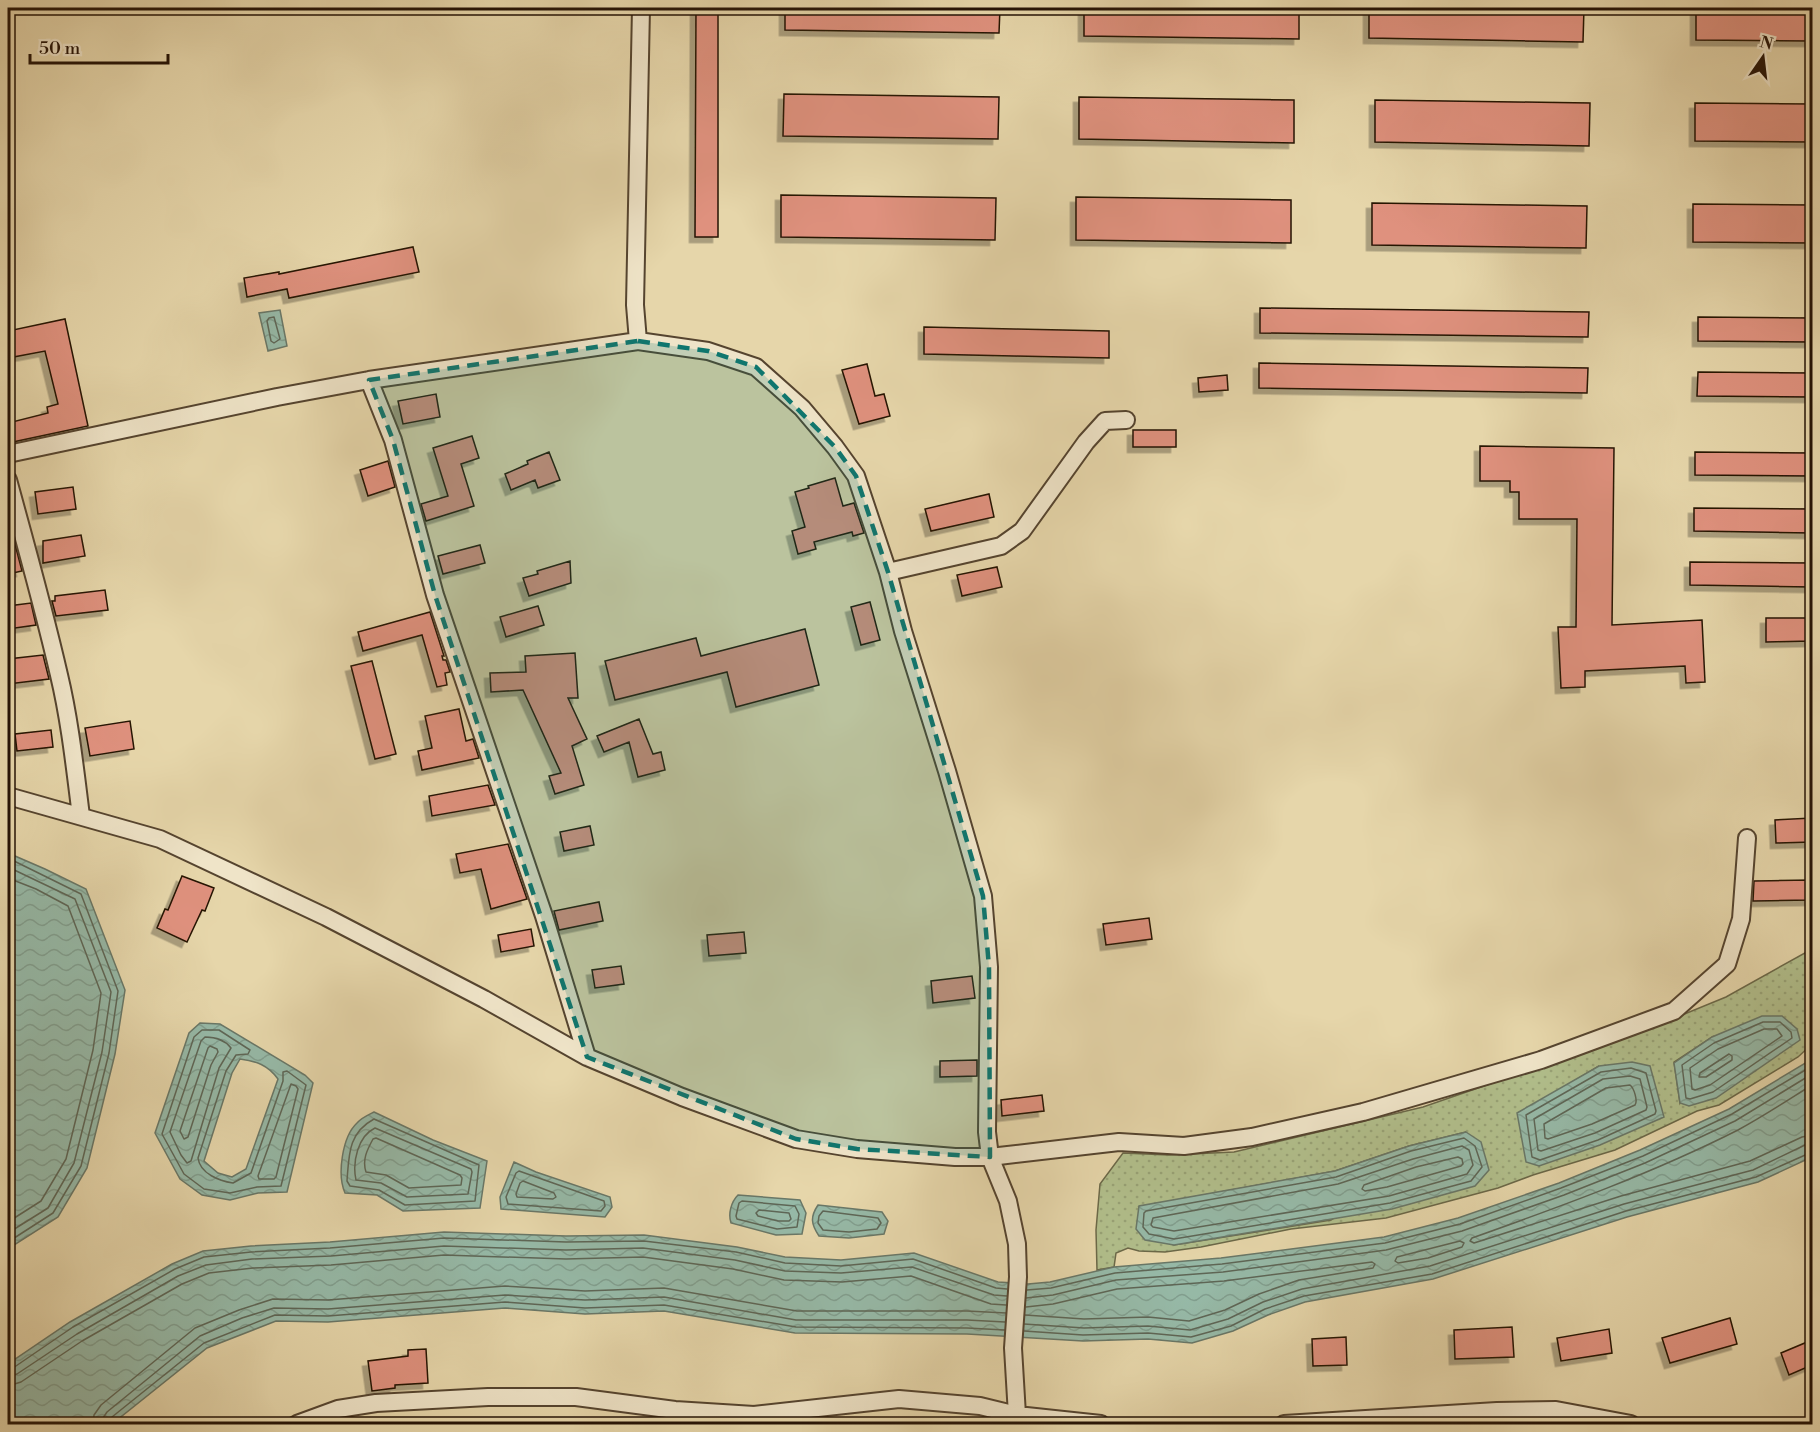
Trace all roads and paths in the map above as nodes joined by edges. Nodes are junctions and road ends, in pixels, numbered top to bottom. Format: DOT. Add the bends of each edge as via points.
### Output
graph roads {
  1 [pos="641,8"];
  2 [pos="638,341"];
  3 [pos="369,380"];
  4 [pos="1126,420"];
  5 [pos="8,454"];
  6 [pos="8,480"];
  7 [pos="888,572"];
  8 [pos="8,796"];
  9 [pos="81,816"];
  10 [pos="1747,838"];
  11 [pos="587,1057"];
  12 [pos="990,1157"];
  13 [pos="1017,1415"];
  14 [pos="297,1425"];
  15 [pos="1101,1425"];
  16 [pos="1284,1425"];
  17 [pos="1631,1425"];
  1 -- 2 [label="street" via="635,305"];
  2 -- 3 [label="street"];
  2 -- 7 [label="street" via="708,351 756,367 802,408 856,476"];
  3 -- 5 [label="street"];
  3 -- 11 [label="street" via="393,440 435,595 544,916"];
  4 -- 7 [label="street" via="1105,421 1022,531 1001,546"];
  6 -- 9 [label="street" via="59,676"];
  7 -- 12 [label="street" via="983,896 988,967"];
  8 -- 9 [label="street"];
  9 -- 11 [label="street" via="160,839 326,917"];
  10 -- 12 [label="street" via="1742,920 1727,964 1674,1011 1541,1060 1363,1112 1252,1137 1184,1146 1119,1142"];
  11 -- 12 [label="street" via="796,1139 857,1149"];
  12 -- 13 [label="street" via="1008,1201 1017,1244 1013,1348"];
  13 -- 14 [label="street" via="980,1406 899,1399 754,1415 576,1397 488,1397 376,1403 338,1409"];
  13 -- 15 [label="street"];
  16 -- 17 [label="street" via="1556,1410"];
}
